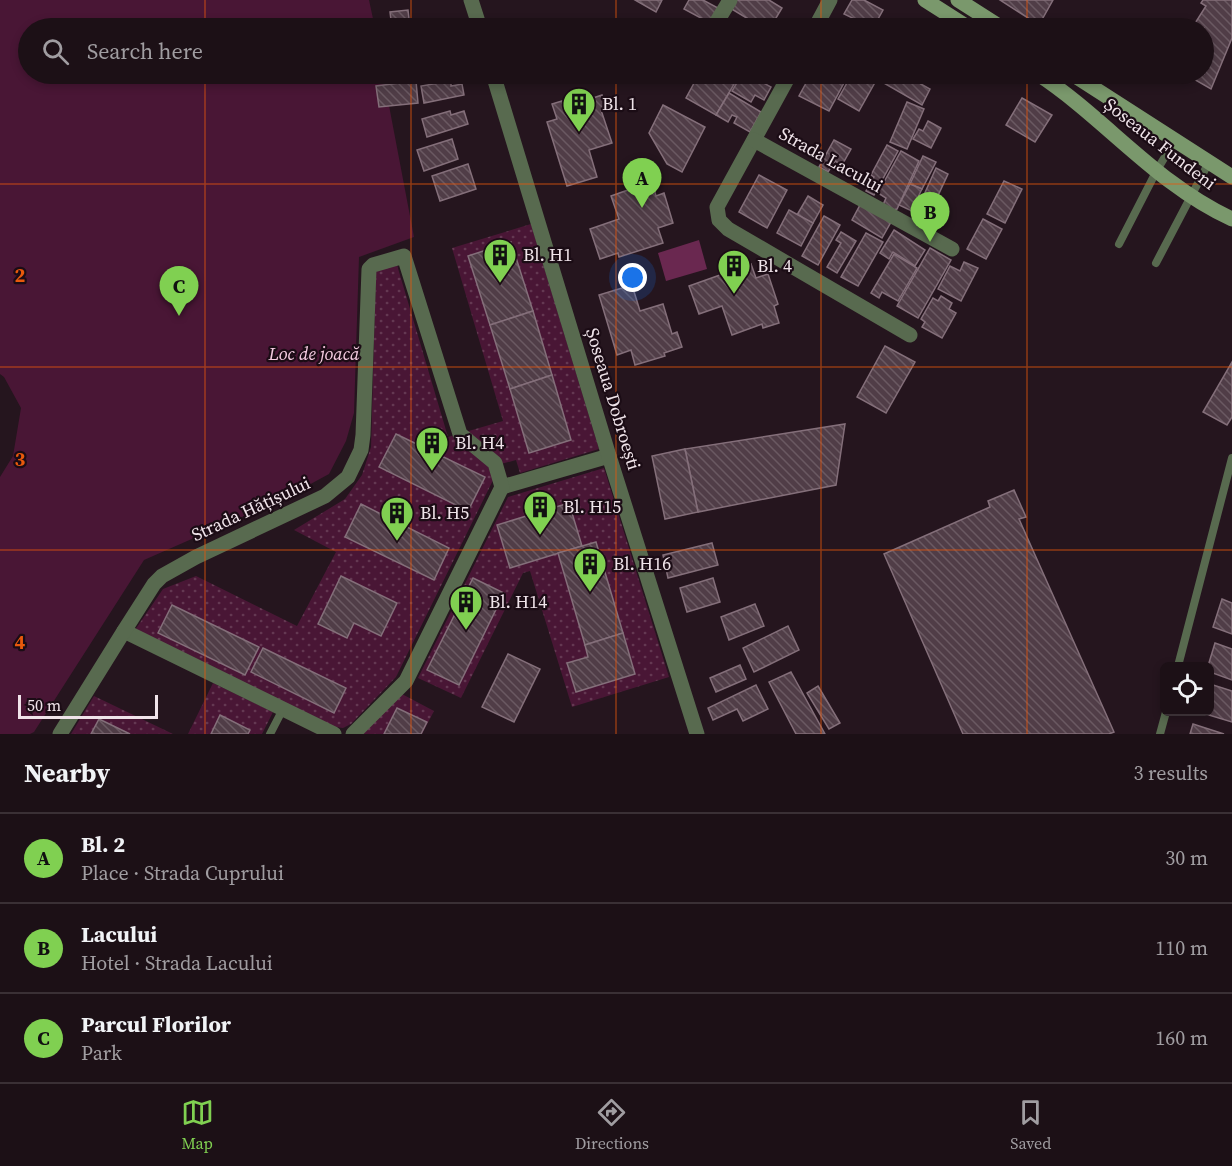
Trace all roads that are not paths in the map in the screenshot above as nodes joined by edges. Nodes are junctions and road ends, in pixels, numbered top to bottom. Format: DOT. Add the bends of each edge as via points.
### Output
graph roads {
  1 [pos="471,0"];
  2 [pos="730,0"];
  3 [pos="830,0"];
  4 [pos="925,0"];
  5 [pos="958,0"];
  6 [pos="477,18"];
  7 [pos="719,18"];
  8 [pos="820,18"];
  9 [pos="953,18"];
  10 [pos="986,18"];
  11 [pos="497,84"];
  12 [pos="785,84"];
  13 [pos="1052,84"];
  14 [pos="1088,84"];
  15 [pos="754,140"];
  16 [pos="1175,140"];
  17 [pos="1209,162"];
  18 [pos="1157,170"];
  19 [pos="1232,177"];
  20 [pos="1191,196"];
  21 [pos="1232,219"];
  22 [pos="1119,244"];
  23 [pos="952,249"];
  24 [pos="1156,263"];
  25 [pos="910,335"];
  26 [pos="609,456"];
  27 [pos="1232,458"];
  28 [pos="502,487"];
  29 [pos="124,631"];
  30 [pos="1179,662"];
  31 [pos="283,709"];
  32 [pos="1165,716"];
  33 [pos="60,734"];
  34 [pos="270,734"];
  35 [pos="334,734"];
  36 [pos="353,734"];
  37 [pos="697,734"];
  38 [pos="1160,734"];
  1 -- 6 [label="street"];
  2 -- 7 [label="street"];
  3 -- 8 [label="street"];
  4 -- 9 [label="main road"];
  5 -- 10 [label="main road"];
  11 -- 26 [label="street, Șoseaua Dobroești"];
  12 -- 15 [label="street"];
  13 -- 18 [label="main road, Șoseaua Fundeni"];
  14 -- 16 [label="main road, Șoseaua Fundeni"];
  15 -- 23 [label="street, Strada Lacului"];
  15 -- 25 [label="street" via="717,207 719,220 728,229"];
  16 -- 17 [label="main road, Șoseaua Fundeni"];
  16 -- 18 [label="lane"];
  17 -- 19 [label="main road, Șoseaua Fundeni"];
  17 -- 20 [label="lane"];
  18 -- 20 [label="main road, Șoseaua Fundeni"];
  18 -- 22 [label="lane"];
  20 -- 21 [label="main road, Șoseaua Fundeni"];
  20 -- 24 [label="lane"];
  26 -- 28 [label="street"];
  26 -- 37 [label="street, Șoseaua Dobroești"];
  27 -- 30 [label="lane"];
  28 -- 29 [label="street, Strada Hățișului" via="495,463 460,434 404,256 373,265 369,269 363,435 361,450 348,477 312,504 171,570 154,584"];
  28 -- 36 [label="street" via="406,681"];
  29 -- 31 [label="street"];
  29 -- 33 [label="street, Strada Hățișului"];
  31 -- 34 [label="lane"];
  31 -- 35 [label="street"];
  32 -- 38 [label="lane"];
}
